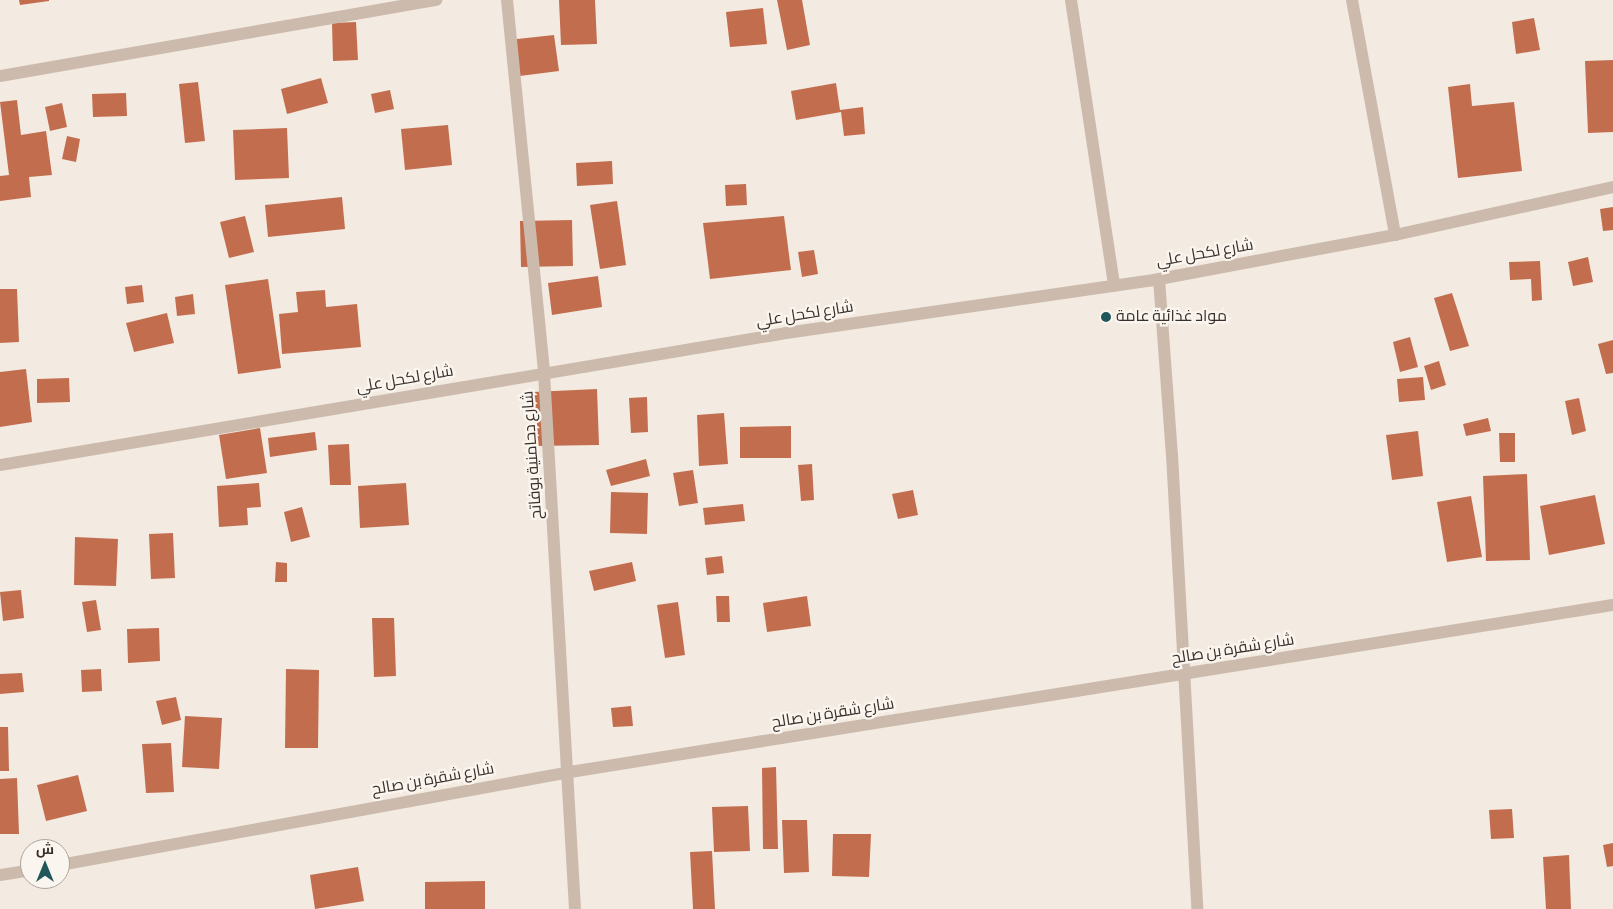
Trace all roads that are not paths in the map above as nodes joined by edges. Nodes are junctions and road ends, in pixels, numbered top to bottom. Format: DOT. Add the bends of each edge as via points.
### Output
graph roads {
  1 [pos="436,0"];
  2 [pos="507,0"];
  3 [pos="1071,0"];
  4 [pos="1352,0"];
  5 [pos="0,76"];
  6 [pos="1613,187"];
  7 [pos="1395,235"];
  8 [pos="1159,279"];
  9 [pos="1114,286"];
  10 [pos="544,373"];
  11 [pos="0,465"];
  12 [pos="1613,605"];
  13 [pos="1183,675"];
  14 [pos="570,772"];
  15 [pos="70,862"];
  16 [pos="20,872"];
  17 [pos="0,876"];
  18 [pos="575,909"];
  19 [pos="1197,909"];
  1 -- 5 [label="street"];
  2 -- 10 [label="street, شارع دحامنية بوفاتح"];
  3 -- 9 [label="street"];
  4 -- 7 [label="street"];
  6 -- 7 [label="street, شارع لكحل علي"];
  7 -- 8 [label="street, شارع لكحل علي"];
  8 -- 9 [label="street, شارع لكحل علي"];
  8 -- 13 [label="street"];
  9 -- 10 [label="street, شارع لكحل علي"];
  10 -- 11 [label="street, شارع لكحل علي"];
  10 -- 14 [label="street, شارع دحامنية بوفاتح"];
  12 -- 13 [label="street, شارع شقرة بن صالح"];
  13 -- 14 [label="street, شارع شقرة بن صالح"];
  13 -- 19 [label="street"];
  14 -- 15 [label="street, شارع شقرة بن صالح"];
  14 -- 18 [label="street, شارع دحامنية بوفاتح"];
  16 -- 17 [label="street"];
}
